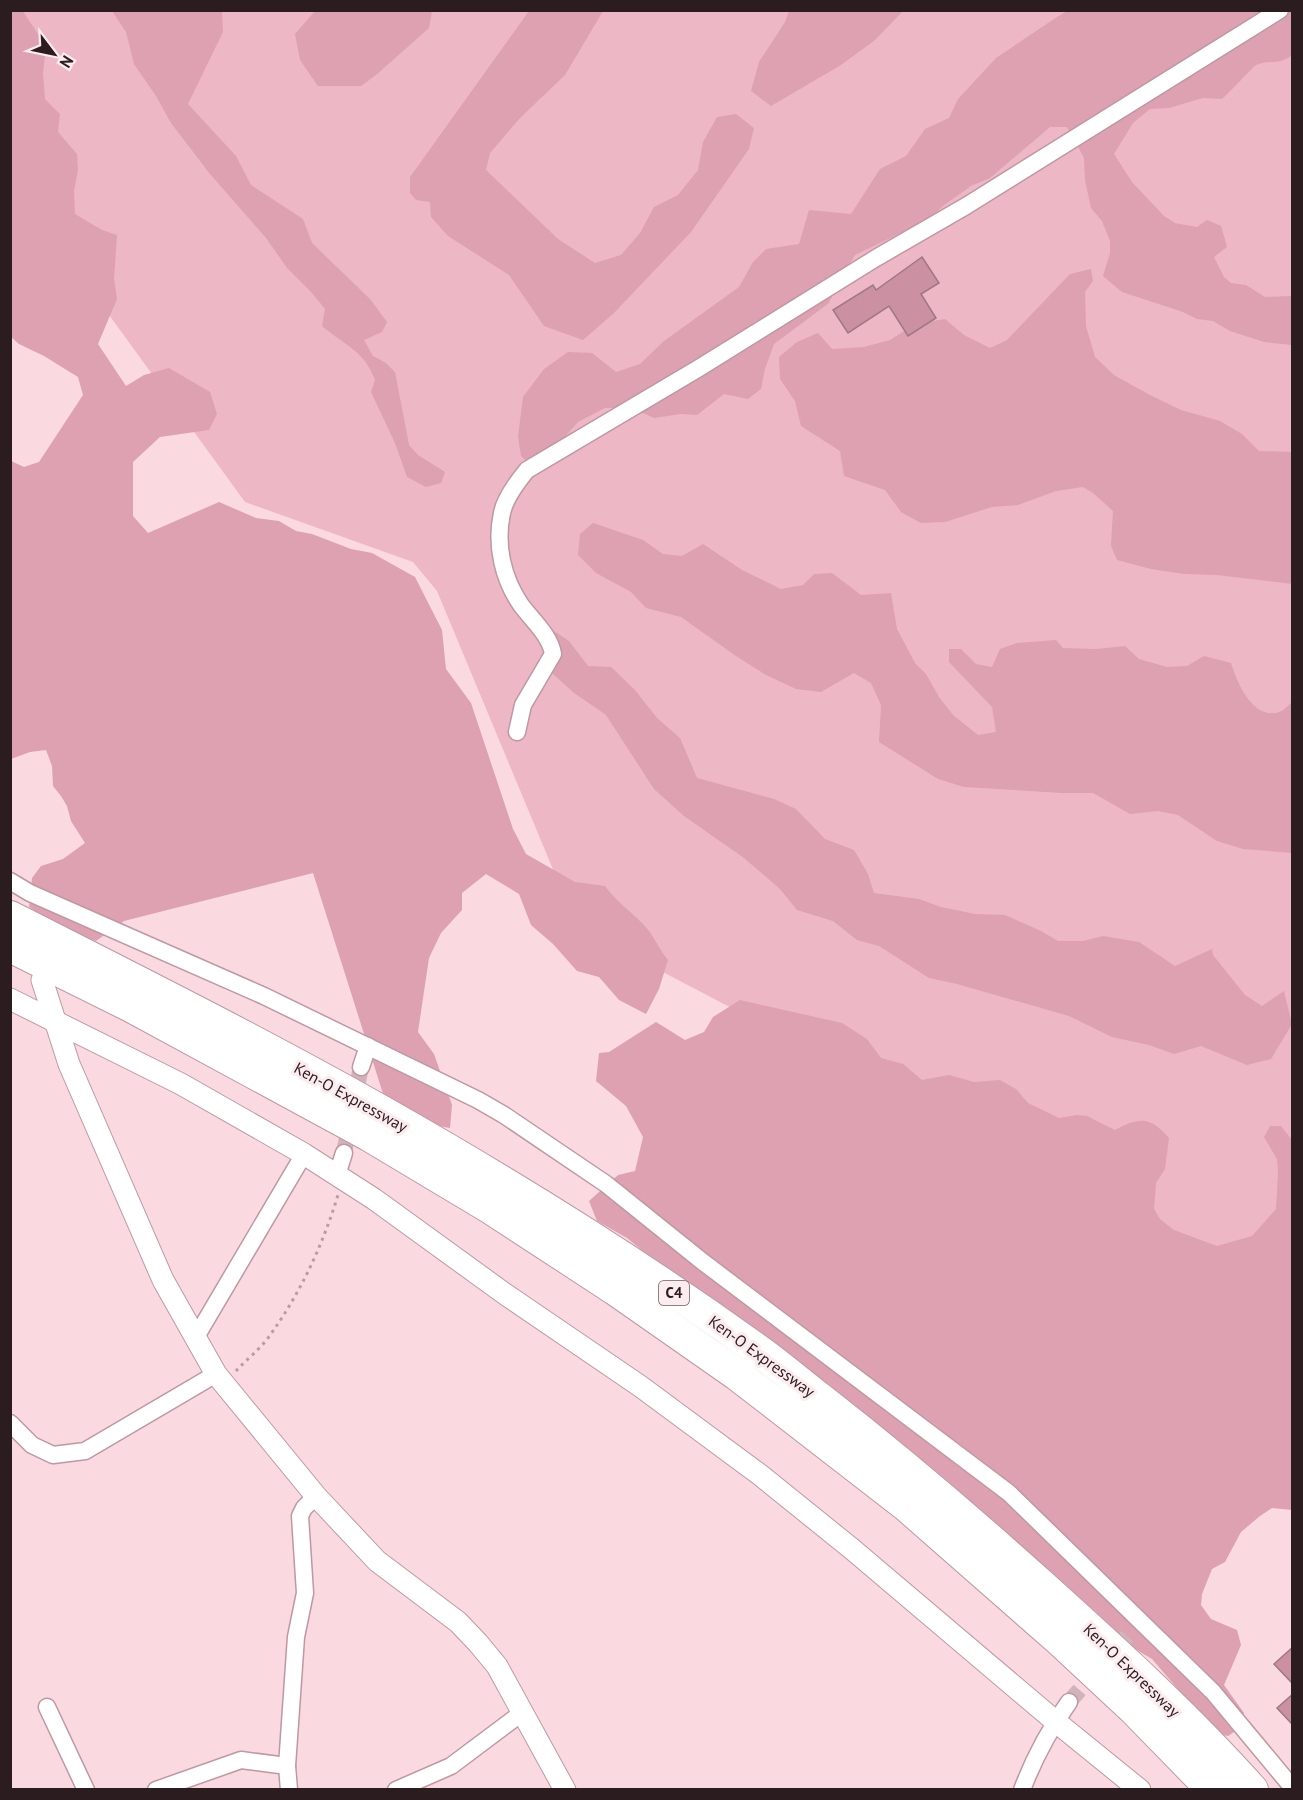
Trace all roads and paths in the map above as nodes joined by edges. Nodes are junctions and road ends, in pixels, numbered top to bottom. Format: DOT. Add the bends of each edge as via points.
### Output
graph roads {
  1 [pos="1280,10"];
  2 [pos="517,732"];
  3 [pos="10,881"];
  4 [pos="10,917"];
  5 [pos="10,946"];
  6 [pos="42,980"];
  7 [pos="10,999"];
  8 [pos="56,1022"];
  9 [pos="368,1047"];
  10 [pos="361,1067"];
  11 [pos="344,1153"];
  12 [pos="304,1154"];
  13 [pos="340,1177"];
  14 [pos="195,1337"];
  15 [pos="220,1379"];
  16 [pos="10,1424"];
  17 [pos="316,1496"];
  18 [pos="1069,1702"];
  19 [pos="46,1707"];
  20 [pos="523,1712"];
  21 [pos="1055,1721"];
  22 [pos="287,1766"];
  23 [pos="1293,1786"];
  24 [pos="86,1790"];
  25 [pos="156,1790"];
  26 [pos="290,1790"];
  27 [pos="396,1790"];
  28 [pos="565,1790"];
  29 [pos="1022,1790"];
  30 [pos="1140,1790"];
  31 [pos="1213,1790"];
  32 [pos="1252,1790"];
  1 -- 2 [label="street" via="966,206 527,470 502,511 501,560 507,582 552,646 553,654 523,705"];
  3 -- 9 [label="street"];
  4 -- 32 [label="highway, Ken-O Expressway / C4" via="382,1112 633,1264 756,1349 984,1533 1123,1660"];
  5 -- 31 [label="highway, Ken-O Expressway / C4" via="131,1006 369,1135 491,1208 738,1375 906,1505 1069,1648"];
  6 -- 8 [label="street"];
  7 -- 8 [label="street"];
  8 -- 12 [label="street" via="181,1084"];
  8 -- 14 [label="street" via="69,1064 162,1280"];
  9 -- 10 [label="street"];
  9 -- 23 [label="street" via="478,1100 606,1184 1009,1493 1136,1626 1213,1692"];
  11 -- 13 [label="street"];
  12 -- 13 [label="street"];
  12 -- 14 [label="street"];
  13 -- 15 [label="path" via="326,1234 307,1277 267,1339"];
  13 -- 21 [label="street" via="759,1474"];
  14 -- 15 [label="street"];
  15 -- 16 [label="street" via="85,1451 53,1455 32,1445"];
  15 -- 17 [label="street"];
  17 -- 20 [label="street" via="377,1561 458,1622 497,1666"];
  17 -- 22 [label="street" via="300,1516 305,1593 296,1637"];
  18 -- 21 [label="street"];
  19 -- 24 [label="street"];
  20 -- 27 [label="street" via="450,1766"];
  20 -- 28 [label="street"];
  21 -- 29 [label="street"];
  21 -- 30 [label="street"];
  22 -- 25 [label="street" via="241,1760"];
  22 -- 26 [label="street"];
}
